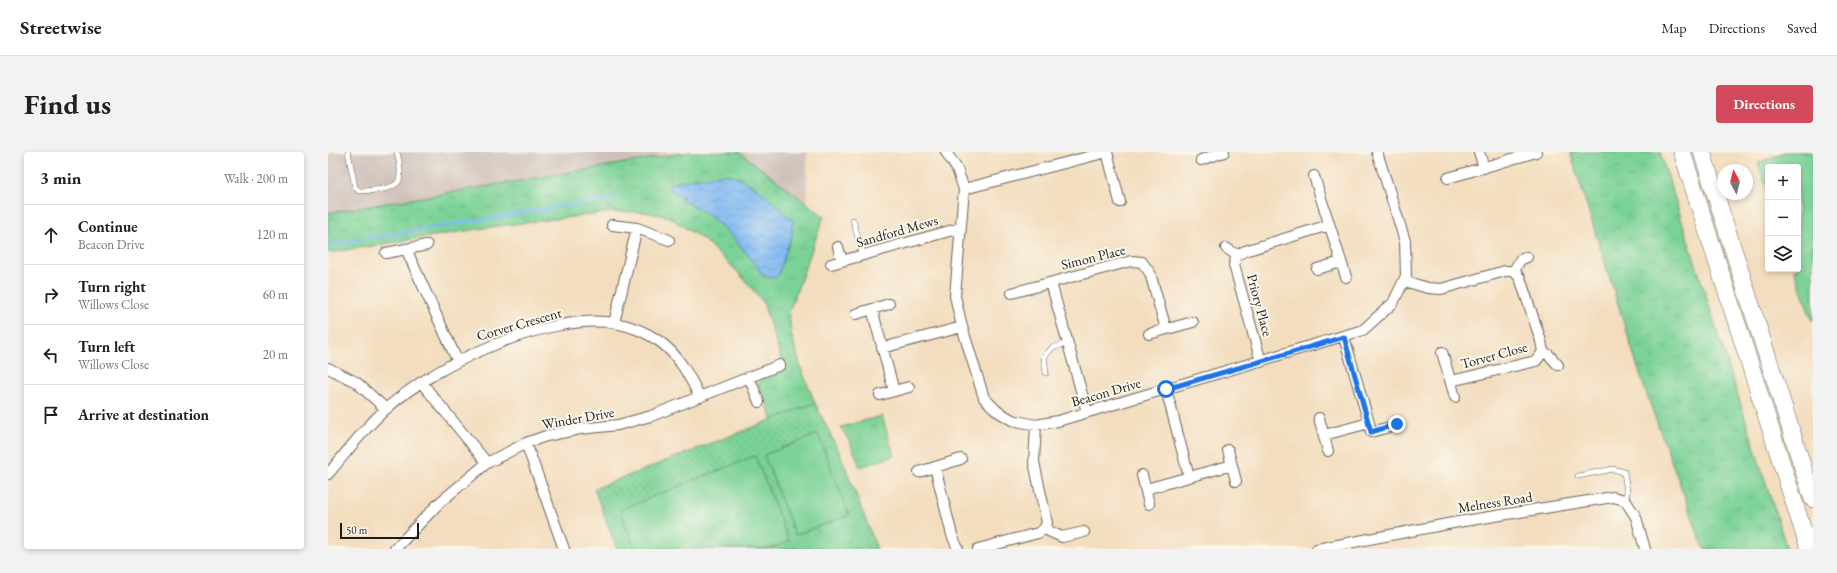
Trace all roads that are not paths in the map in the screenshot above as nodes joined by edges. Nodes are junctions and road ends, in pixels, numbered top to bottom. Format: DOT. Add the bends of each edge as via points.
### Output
graph roads {
  1 [pos="348,152"];
  2 [pos="397,152"];
  3 [pos="946,152"];
  4 [pos="1107,152"];
  5 [pos="1224,152"];
  6 [pos="1377,152"];
  7 [pos="1479,152"];
  8 [pos="1536,152"];
  9 [pos="1682,152"];
  10 [pos="1702,152"];
  11 [pos="1201,160"];
  12 [pos="1484,168"];
  13 [pos="1314,176"];
  14 [pos="1448,178"];
  15 [pos="964,189"];
  16 [pos="1120,202"];
  17 [pos="853,220"];
  18 [pos="612,225"];
  19 [pos="1329,225"];
  20 [pos="637,228"];
  21 [pos="960,228"];
  22 [pos="669,240"];
  23 [pos="427,245"];
  24 [pos="838,247"];
  25 [pos="1226,248"];
  26 [pos="406,249"];
  27 [pos="386,252"];
  28 [pos="863,255"];
  29 [pos="1237,255"];
  30 [pos="1527,257"];
  31 [pos="842,261"];
  32 [pos="1341,262"];
  33 [pos="831,264"];
  34 [pos="1317,270"];
  35 [pos="1514,271"];
  36 [pos="1346,277"];
  37 [pos="1404,280"];
  38 [pos="1051,283"];
  39 [pos="1012,293"];
  40 [pos="889,304"];
  41 [pos="872,309"];
  42 [pos="856,314"];
  43 [pos="1193,322"];
  44 [pos="614,323"];
  45 [pos="962,327"];
  46 [pos="1166,329"];
  47 [pos="1149,334"];
  48 [pos="1344,337"];
  49 [pos="1068,343"];
  50 [pos="882,348"];
  51 [pos="1442,352"];
  52 [pos="1543,352"];
  53 [pos="458,360"];
  54 [pos="1261,362"];
  55 [pos="780,365"];
  56 [pos="1558,365"];
  57 [pos="328,368"];
  58 [pos="1046,372"];
  59 [pos="749,377"];
  60 [pos="1451,381"];
  61 [pos="421,382"];
  62 [pos="909,387"];
  63 [pos="1166,389"];
  64 [pos="894,391"];
  65 [pos="880,394"];
  66 [pos="700,397"];
  67 [pos="1455,397"];
  68 [pos="759,402"];
  69 [pos="386,409"];
  70 [pos="1087,412"];
  71 [pos="1320,418"];
  72 [pos="1369,423"];
  73 [pos="1397,424"];
  74 [pos="1036,425"];
  75 [pos="1324,435"];
  76 [pos="526,443"];
  77 [pos="1228,450"];
  78 [pos="1328,451"];
  79 [pos="961,459"];
  80 [pos="487,463"];
  81 [pos="1232,465"];
  82 [pos="935,467"];
  83 [pos="919,472"];
  84 [pos="328,474"];
  85 [pos="1142,475"];
  86 [pos="1578,476"];
  87 [pos="1189,477"];
  88 [pos="1236,481"];
  89 [pos="1146,489"];
  90 [pos="1813,499"];
  91 [pos="1625,500"];
  92 [pos="1149,504"];
  93 [pos="1044,529"];
  94 [pos="1084,532"];
  95 [pos="395,549"];
  96 [pos="564,549"];
  97 [pos="958,549"];
  98 [pos="978,549"];
  99 [pos="1317,549"];
  100 [pos="1645,549"];
  101 [pos="1809,549"];
  1 -- 2 [label="lane" via="358,191 394,186 399,181 400,171"];
  3 -- 15 [label="street, Beacon Drive" via="957,169"];
  4 -- 15 [label="street"];
  4 -- 16 [label="street"];
  5 -- 11 [label="street"];
  6 -- 37 [label="street, Beacon Drive" via="1405,241"];
  7 -- 12 [label="street"];
  8 -- 12 [label="street"];
  9 -- 101 [label="highway"];
  10 -- 90 [label="highway"];
  12 -- 14 [label="street"];
  13 -- 19 [label="street"];
  15 -- 21 [label="street, Beacon Drive"];
  17 -- 28 [label="lane"];
  18 -- 20 [label="street"];
  19 -- 29 [label="street"];
  19 -- 32 [label="street"];
  20 -- 22 [label="street"];
  20 -- 44 [label="street"];
  21 -- 28 [label="street, Sandford Mews"];
  21 -- 45 [label="street, Beacon Drive" via="955,296"];
  23 -- 26 [label="street"];
  24 -- 31 [label="street, Sandford Mews"];
  25 -- 29 [label="street"];
  26 -- 27 [label="street"];
  26 -- 53 [label="street"];
  28 -- 31 [label="street, Sandford Mews"];
  29 -- 54 [label="street, Priory Place" via="1234,265"];
  30 -- 35 [label="street" via="1520,260"];
  31 -- 33 [label="street, Sandford Mews"];
  32 -- 34 [label="street"];
  32 -- 36 [label="street"];
  35 -- 37 [label="street" via="1505,271 1441,289 1428,288"];
  35 -- 52 [label="street, Torver Close" via="1520,278"];
  37 -- 48 [label="street, Beacon Drive" via="1393,303 1363,330"];
  38 -- 39 [label="street, Simon Place"];
  38 -- 46 [label="street, Simon Place" via="1131,261 1142,262 1150,273"];
  38 -- 49 [label="street, Simon Place"];
  40 -- 41 [label="street"];
  41 -- 42 [label="street"];
  41 -- 50 [label="street"];
  43 -- 46 [label="street"];
  44 -- 53 [label="street, Corver Crescent" via="587,322 551,327 478,350"];
  44 -- 66 [label="street, Corver Crescent" via="649,335 672,352 689,375"];
  45 -- 50 [label="street"];
  45 -- 74 [label="street, Beacon Drive" via="984,398 996,411 1012,420"];
  46 -- 47 [label="street"];
  48 -- 54 [label="street, Beacon Drive"];
  48 -- 72 [label="street"];
  49 -- 58 [label="lane" via="1052,348 1044,357"];
  49 -- 70 [label="street, Simon Place"];
  50 -- 64 [label="street"];
  51 -- 60 [label="street, Torver Close"];
  52 -- 56 [label="street, Torver Close"];
  52 -- 60 [label="street, Torver Close" via="1536,360"];
  53 -- 61 [label="street, Corver Crescent"];
  54 -- 63 [label="street, Beacon Drive"];
  55 -- 59 [label="street, Winder Drive"];
  57 -- 69 [label="street" via="356,382"];
  59 -- 66 [label="street, Winder Drive"];
  59 -- 68 [label="street"];
  60 -- 67 [label="street, Torver Close"];
  61 -- 69 [label="street, Corver Crescent"];
  61 -- 80 [label="street"];
  62 -- 64 [label="street"];
  63 -- 70 [label="street, Beacon Drive"];
  63 -- 87 [label="street"];
  64 -- 65 [label="street"];
  66 -- 76 [label="street, Winder Drive" via="651,416 618,425 580,429"];
  69 -- 84 [label="street, Corver Crescent"];
  70 -- 74 [label="street, Beacon Drive"];
  71 -- 75 [label="street"];
  72 -- 73 [label="street" via="1371,432"];
  72 -- 75 [label="street"];
  74 -- 93 [label="street" via="1034,462 1047,523"];
  75 -- 78 [label="street"];
  76 -- 80 [label="street, Winder Drive"];
  76 -- 96 [label="street"];
  77 -- 81 [label="street"];
  79 -- 82 [label="street"];
  80 -- 95 [label="street, Winder Drive" via="438,504"];
  81 -- 87 [label="street"];
  81 -- 88 [label="street"];
  82 -- 83 [label="street"];
  82 -- 97 [label="street"];
  85 -- 89 [label="street"];
  86 -- 91 [label="lane" via="1614,469 1624,472 1627,492"];
  87 -- 89 [label="street"];
  89 -- 92 [label="street"];
  91 -- 99 [label="street, Melness Road" via="1613,497 1458,522"];
  91 -- 100 [label="street" via="1636,517"];
  93 -- 94 [label="street" via="1062,537"];
  93 -- 98 [label="street" via="1038,533"];
}
